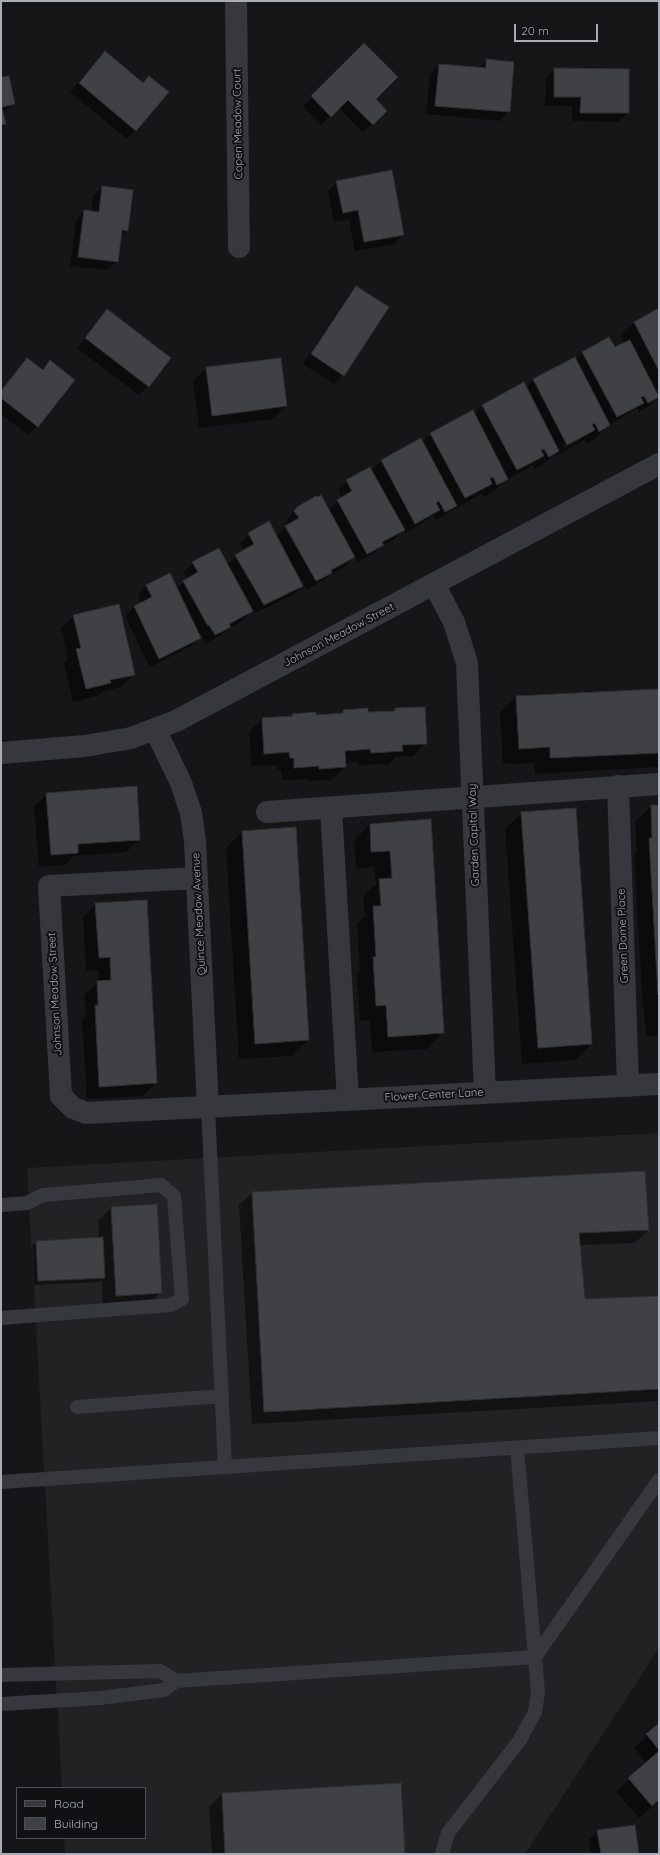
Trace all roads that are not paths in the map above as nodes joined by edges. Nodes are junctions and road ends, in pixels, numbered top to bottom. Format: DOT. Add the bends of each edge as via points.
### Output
graph roads {
  1 [pos="236,1"];
  2 [pos="239,247"];
  3 [pos="659,464"];
  4 [pos="434,584"];
  5 [pos="155,729"];
  6 [pos="1,753"];
  7 [pos="659,784"];
  8 [pos="618,786"];
  9 [pos="472,797"];
  10 [pos="331,808"];
  11 [pos="267,812"];
  12 [pos="197,878"];
  13 [pos="659,1084"];
  14 [pos="628,1086"];
  15 [pos="485,1093"];
  16 [pos="348,1100"];
  17 [pos="208,1107"];
  18 [pos="1,1205"];
  19 [pos="1,1318"];
  20 [pos="222,1396"];
  21 [pos="77,1406"];
  22 [pos="659,1438"];
  23 [pos="517,1448"];
  24 [pos="225,1467"];
  25 [pos="659,1480"];
  26 [pos="1,1482"];
  27 [pos="535,1657"];
  28 [pos="1,1675"];
  29 [pos="176,1681"];
  30 [pos="1,1704"];
  31 [pos="442,1854"];
  1 -- 2 [label="street, Copen Meadow Court"];
  3 -- 4 [label="street, Johnson Meadow Street"];
  4 -- 5 [label="street, Johnson Meadow Street" via="176,721"];
  4 -- 9 [label="street, Garden Capital Way" via="454,622 467,663"];
  5 -- 6 [label="street, Johnson Meadow Street" via="131,738 85,746"];
  5 -- 12 [label="street, Quince Meadow Avenue" via="181,783 191,813"];
  7 -- 8 [label="street"];
  8 -- 9 [label="street"];
  8 -- 14 [label="street, Green Dome Place"];
  9 -- 10 [label="street"];
  9 -- 15 [label="street, Garden Capital Way"];
  10 -- 11 [label="street"];
  10 -- 16 [label="street"];
  12 -- 17 [label="street, Quince Meadow Avenue"];
  12 -- 17 [label="street, Johnson Meadow Street" via="49,886 61,1096 73,1108 86,1114"];
  13 -- 14 [label="street, Flower Center Lane"];
  14 -- 15 [label="street, Flower Center Lane"];
  15 -- 16 [label="street, Flower Center Lane"];
  16 -- 17 [label="street, Flower Center Lane"];
  17 -- 20 [label="lane"];
  18 -- 19 [label="lane" via="27,1203 43,1195 160,1185 174,1196 182,1299 172,1305"];
  20 -- 21 [label="lane"];
  20 -- 24 [label="lane"];
  22 -- 23 [label="lane"];
  23 -- 24 [label="lane"];
  23 -- 27 [label="lane"];
  24 -- 26 [label="lane"];
  25 -- 27 [label="lane"];
  27 -- 29 [label="lane"];
  27 -- 31 [label="lane" via="538,1692 535,1712 520,1740 448,1834"];
  28 -- 29 [label="lane" via="160,1670"];
  29 -- 30 [label="lane" via="164,1690 100,1698"];
}
